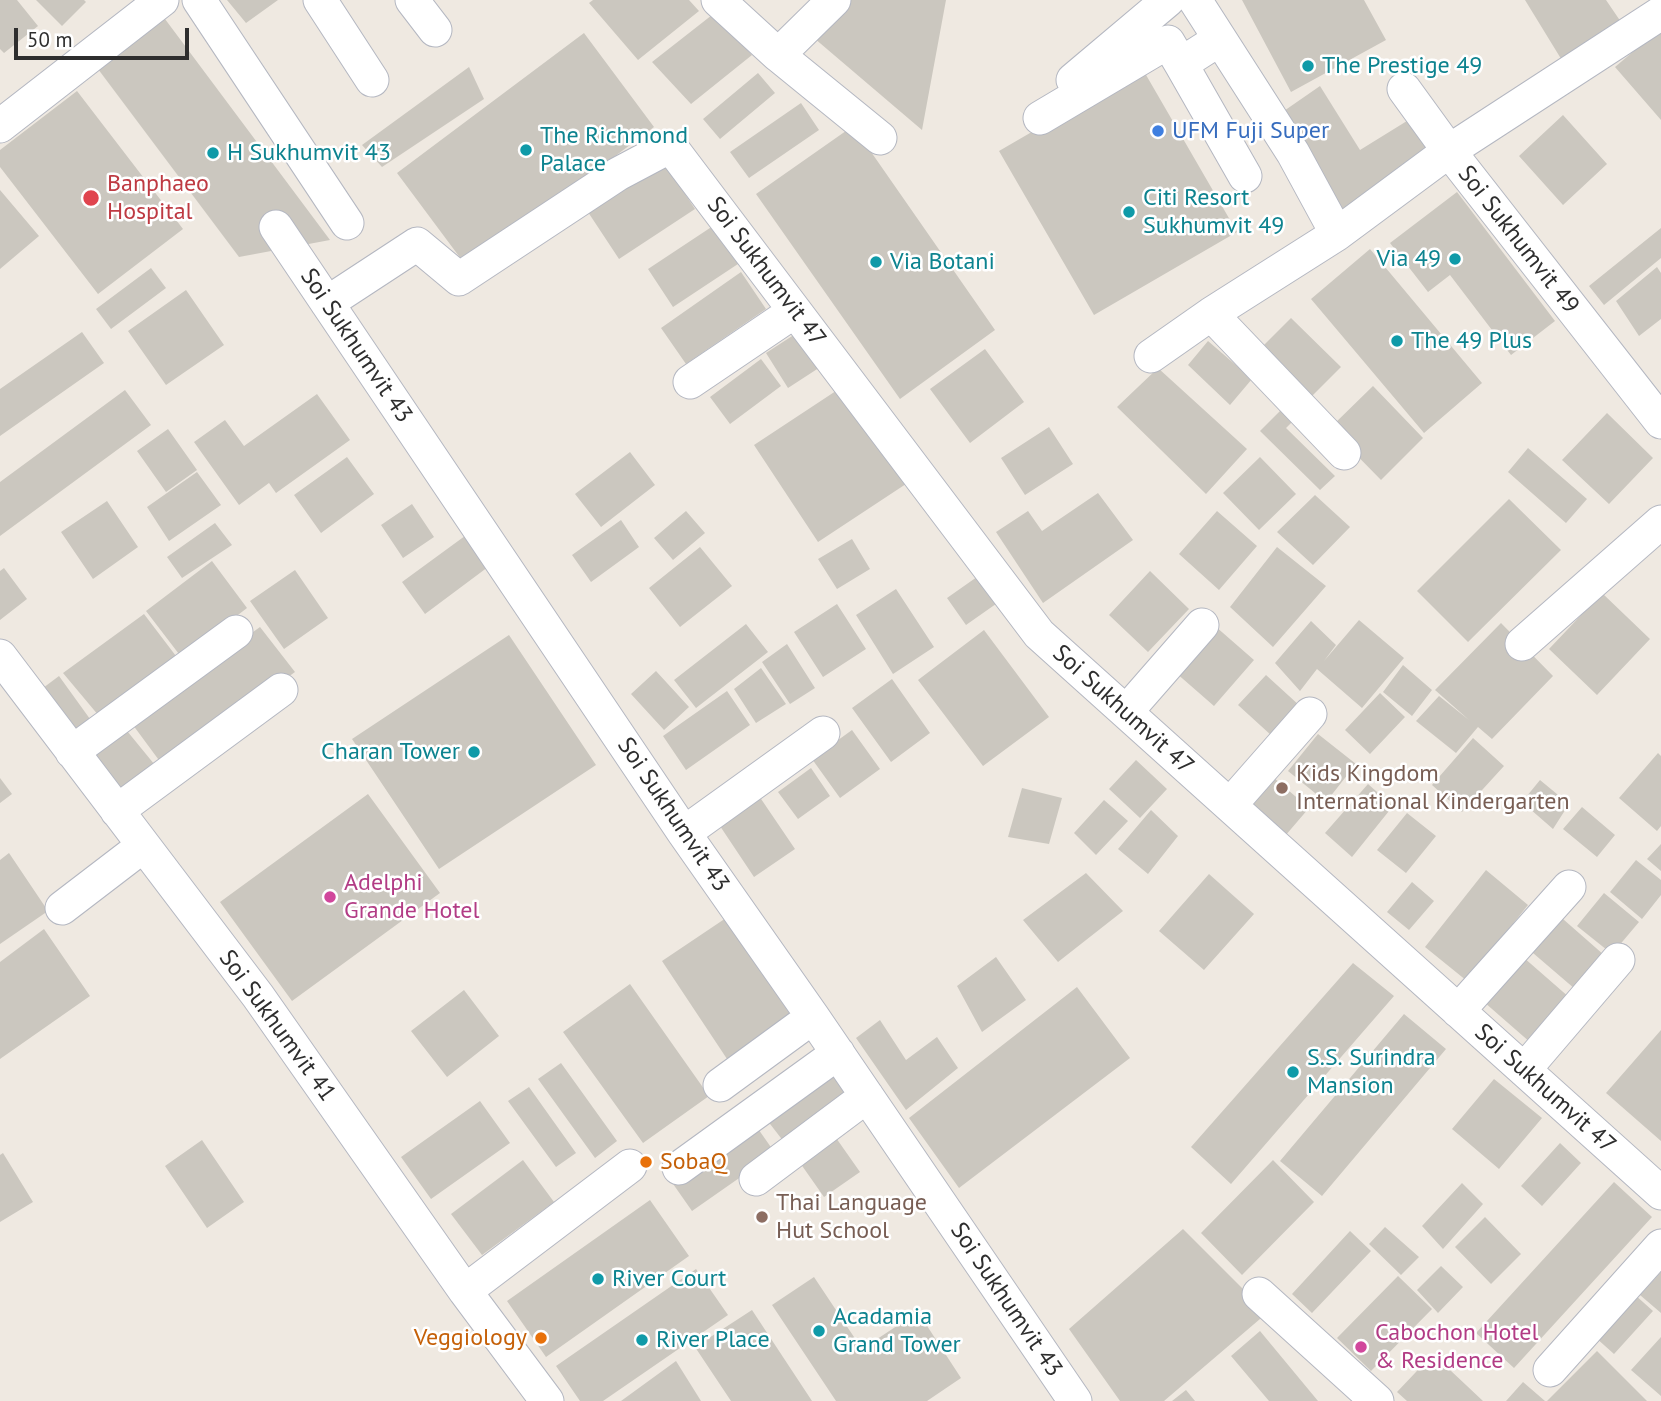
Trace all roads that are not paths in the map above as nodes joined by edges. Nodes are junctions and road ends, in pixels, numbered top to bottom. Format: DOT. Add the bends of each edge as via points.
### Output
graph roads {
  1 [pos="162,0"];
  2 [pos="199,0"];
  3 [pos="320,0"];
  4 [pos="412,0"];
  5 [pos="718,0"];
  6 [pos="834,0"];
  7 [pos="1167,0"];
  8 [pos="1195,0"];
  9 [pos="1654,29"];
  10 [pos="435,30"];
  11 [pos="1220,39"];
  12 [pos="1178,46"];
  13 [pos="778,55"];
  14 [pos="372,80"];
  15 [pos="1067,85"];
  16 [pos="1405,89"];
  17 [pos="1040,118"];
  18 [pos="0,126"];
  19 [pos="880,138"];
  20 [pos="1449,151"];
  21 [pos="1245,176"];
  22 [pos="347,223"];
  23 [pos="276,227"];
  24 [pos="1337,234"];
  25 [pos="327,303"];
  26 [pos="795,311"];
  27 [pos="1212,314"];
  28 [pos="1151,356"];
  29 [pos="690,382"];
  30 [pos="1661,422"];
  31 [pos="1344,453"];
  32 [pos="1661,522"];
  33 [pos="1202,625"];
  34 [pos="236,632"];
  35 [pos="1522,644"];
  36 [pos="0,656"];
  37 [pos="281,690"];
  38 [pos="1126,712"];
  39 [pos="1310,714"];
  40 [pos="823,733"];
  41 [pos="72,752"];
  42 [pos="1230,806"];
  43 [pos="117,811"];
  44 [pos="684,833"];
  45 [pos="144,846"];
  46 [pos="1569,887"];
  47 [pos="62,908"];
  48 [pos="1618,960"];
  49 [pos="1458,1011"];
  50 [pos="813,1017"];
  51 [pos="838,1053"];
  52 [pos="1524,1070"];
  53 [pos="720,1085"];
  54 [pos="867,1096"];
  55 [pos="630,1166"];
  56 [pos="679,1168"];
  57 [pos="756,1179"];
  58 [pos="1658,1184"];
  59 [pos="1661,1246"];
  60 [pos="465,1291"];
  61 [pos="1259,1294"];
  62 [pos="1550,1370"];
  63 [pos="547,1401"];
  64 [pos="1075,1401"];
  65 [pos="1377,1401"];
  1 -- 18 [label="street"];
  2 -- 22 [label="street"];
  3 -- 14 [label="street"];
  4 -- 10 [label="street"];
  5 -- 13 [label="street"];
  6 -- 13 [label="street"];
  7 -- 15 [label="street"];
  8 -- 11 [label="street"];
  9 -- 20 [label="street"];
  11 -- 12 [label="street"];
  11 -- 24 [label="street" via="1293,153"];
  12 -- 17 [label="street"];
  12 -- 21 [label="street"];
  13 -- 19 [label="street"];
  16 -- 20 [label="street"];
  20 -- 24 [label="street, Soi Sukhumvit 49"];
  20 -- 30 [label="street, Soi Sukhumvit 49"];
  23 -- 25 [label="street, Soi Sukhumvit 43"];
  24 -- 27 [label="street, Soi Sukhumvit 49"];
  25 -- 26 [label="street, Soi Sukhumvit 47" via="416,244 459,279 618,174 670,148"];
  25 -- 44 [label="street, Soi Sukhumvit 43"];
  26 -- 29 [label="street"];
  26 -- 38 [label="street, Soi Sukhumvit 47" via="1039,634"];
  27 -- 28 [label="street, Soi Sukhumvit 49"];
  27 -- 31 [label="street"];
  32 -- 35 [label="street"];
  33 -- 38 [label="street"];
  34 -- 41 [label="street"];
  36 -- 41 [label="street, Soi Sukhumvit 41"];
  37 -- 43 [label="street"];
  38 -- 42 [label="street, Soi Sukhumvit 47"];
  39 -- 42 [label="street"];
  40 -- 44 [label="street"];
  41 -- 43 [label="street, Soi Sukhumvit 41"];
  42 -- 49 [label="street, Soi Sukhumvit 47"];
  43 -- 45 [label="street, Soi Sukhumvit 41"];
  44 -- 50 [label="street, Soi Sukhumvit 43"];
  45 -- 47 [label="street"];
  45 -- 60 [label="street, Soi Sukhumvit 41" via="258,996"];
  46 -- 49 [label="street"];
  48 -- 52 [label="street"];
  49 -- 52 [label="street, Soi Sukhumvit 47"];
  50 -- 51 [label="street, Soi Sukhumvit 43"];
  50 -- 53 [label="street"];
  51 -- 54 [label="street, Soi Sukhumvit 43"];
  51 -- 56 [label="street"];
  52 -- 58 [label="street, Soi Sukhumvit 47"];
  54 -- 57 [label="street"];
  54 -- 64 [label="street, Soi Sukhumvit 43"];
  55 -- 60 [label="street"];
  59 -- 62 [label="street"];
  60 -- 63 [label="street, Soi Sukhumvit 41"];
  61 -- 65 [label="street"];
}
